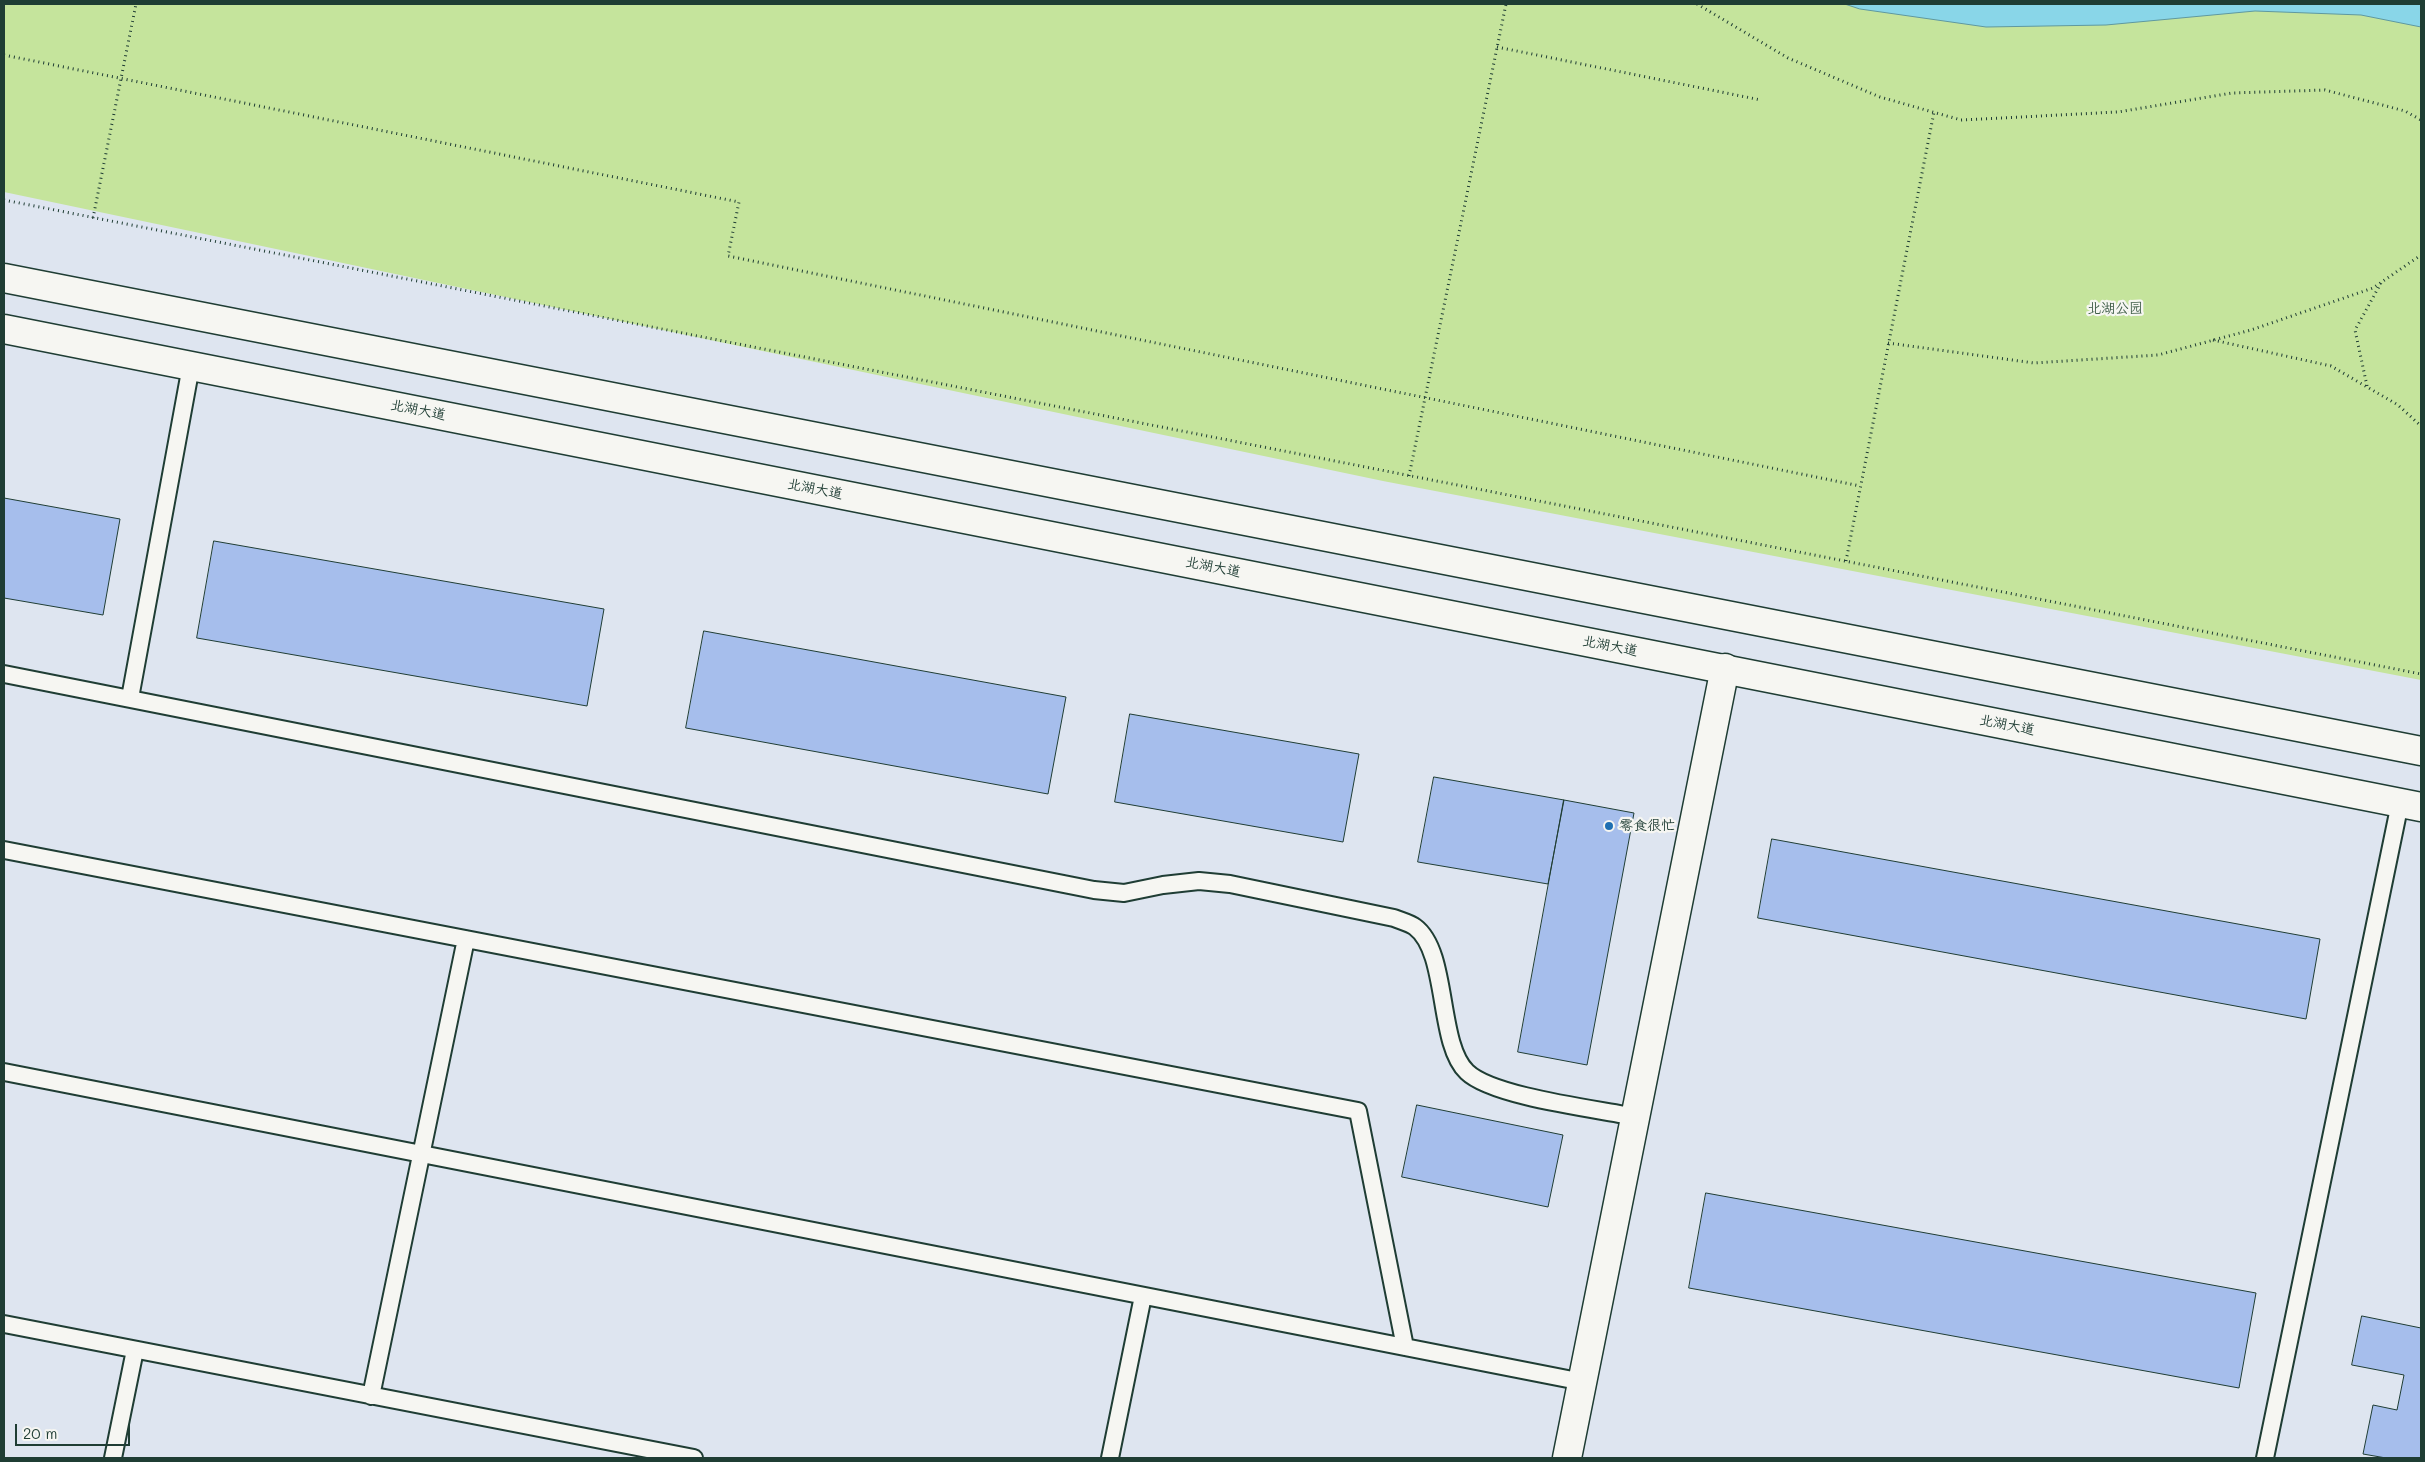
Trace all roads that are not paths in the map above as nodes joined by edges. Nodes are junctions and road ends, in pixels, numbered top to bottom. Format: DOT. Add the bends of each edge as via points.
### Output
graph roads {
  1 [pos="4,278"];
  2 [pos="4,329"];
  3 [pos="191,366"];
  4 [pos="1725,668"];
  5 [pos="4,674"];
  6 [pos="130,698"];
  7 [pos="2421,751"];
  8 [pos="2411,805"];
  9 [pos="4,850"];
  10 [pos="466,939"];
  11 [pos="4,1072"];
  12 [pos="1636,1117"];
  13 [pos="422,1154"];
  14 [pos="1143,1296"];
  15 [pos="4,1324"];
  16 [pos="1405,1347"];
  17 [pos="135,1350"];
  18 [pos="1583,1382"];
  19 [pos="372,1396"];
  20 [pos="113,1458"];
  21 [pos="694,1458"];
  22 [pos="1110,1458"];
  23 [pos="1567,1458"];
  24 [pos="2265,1458"];
  1 -- 7 [label="main road"];
  2 -- 3 [label="main road, 北湖大道"];
  3 -- 4 [label="main road, 北湖大道"];
  3 -- 6 [label="lane"];
  4 -- 8 [label="main road, 北湖大道"];
  4 -- 12 [label="main road"];
  5 -- 6 [label="lane"];
  6 -- 12 [label="lane" via="1094,890 1124,893 1199,881 1230,884 1394,918 1416,927 1431,948 1454,1049 1466,1072 1488,1086"];
  8 -- 24 [label="lane"];
  9 -- 10 [label="lane"];
  10 -- 13 [label="lane"];
  10 -- 16 [label="lane" via="1358,1111"];
  11 -- 13 [label="lane"];
  12 -- 18 [label="main road"];
  13 -- 14 [label="lane"];
  13 -- 19 [label="lane"];
  14 -- 16 [label="lane"];
  14 -- 22 [label="lane"];
  15 -- 17 [label="lane"];
  16 -- 18 [label="lane"];
  17 -- 19 [label="lane"];
  17 -- 20 [label="lane"];
  18 -- 23 [label="main road"];
  19 -- 21 [label="lane"];
}
